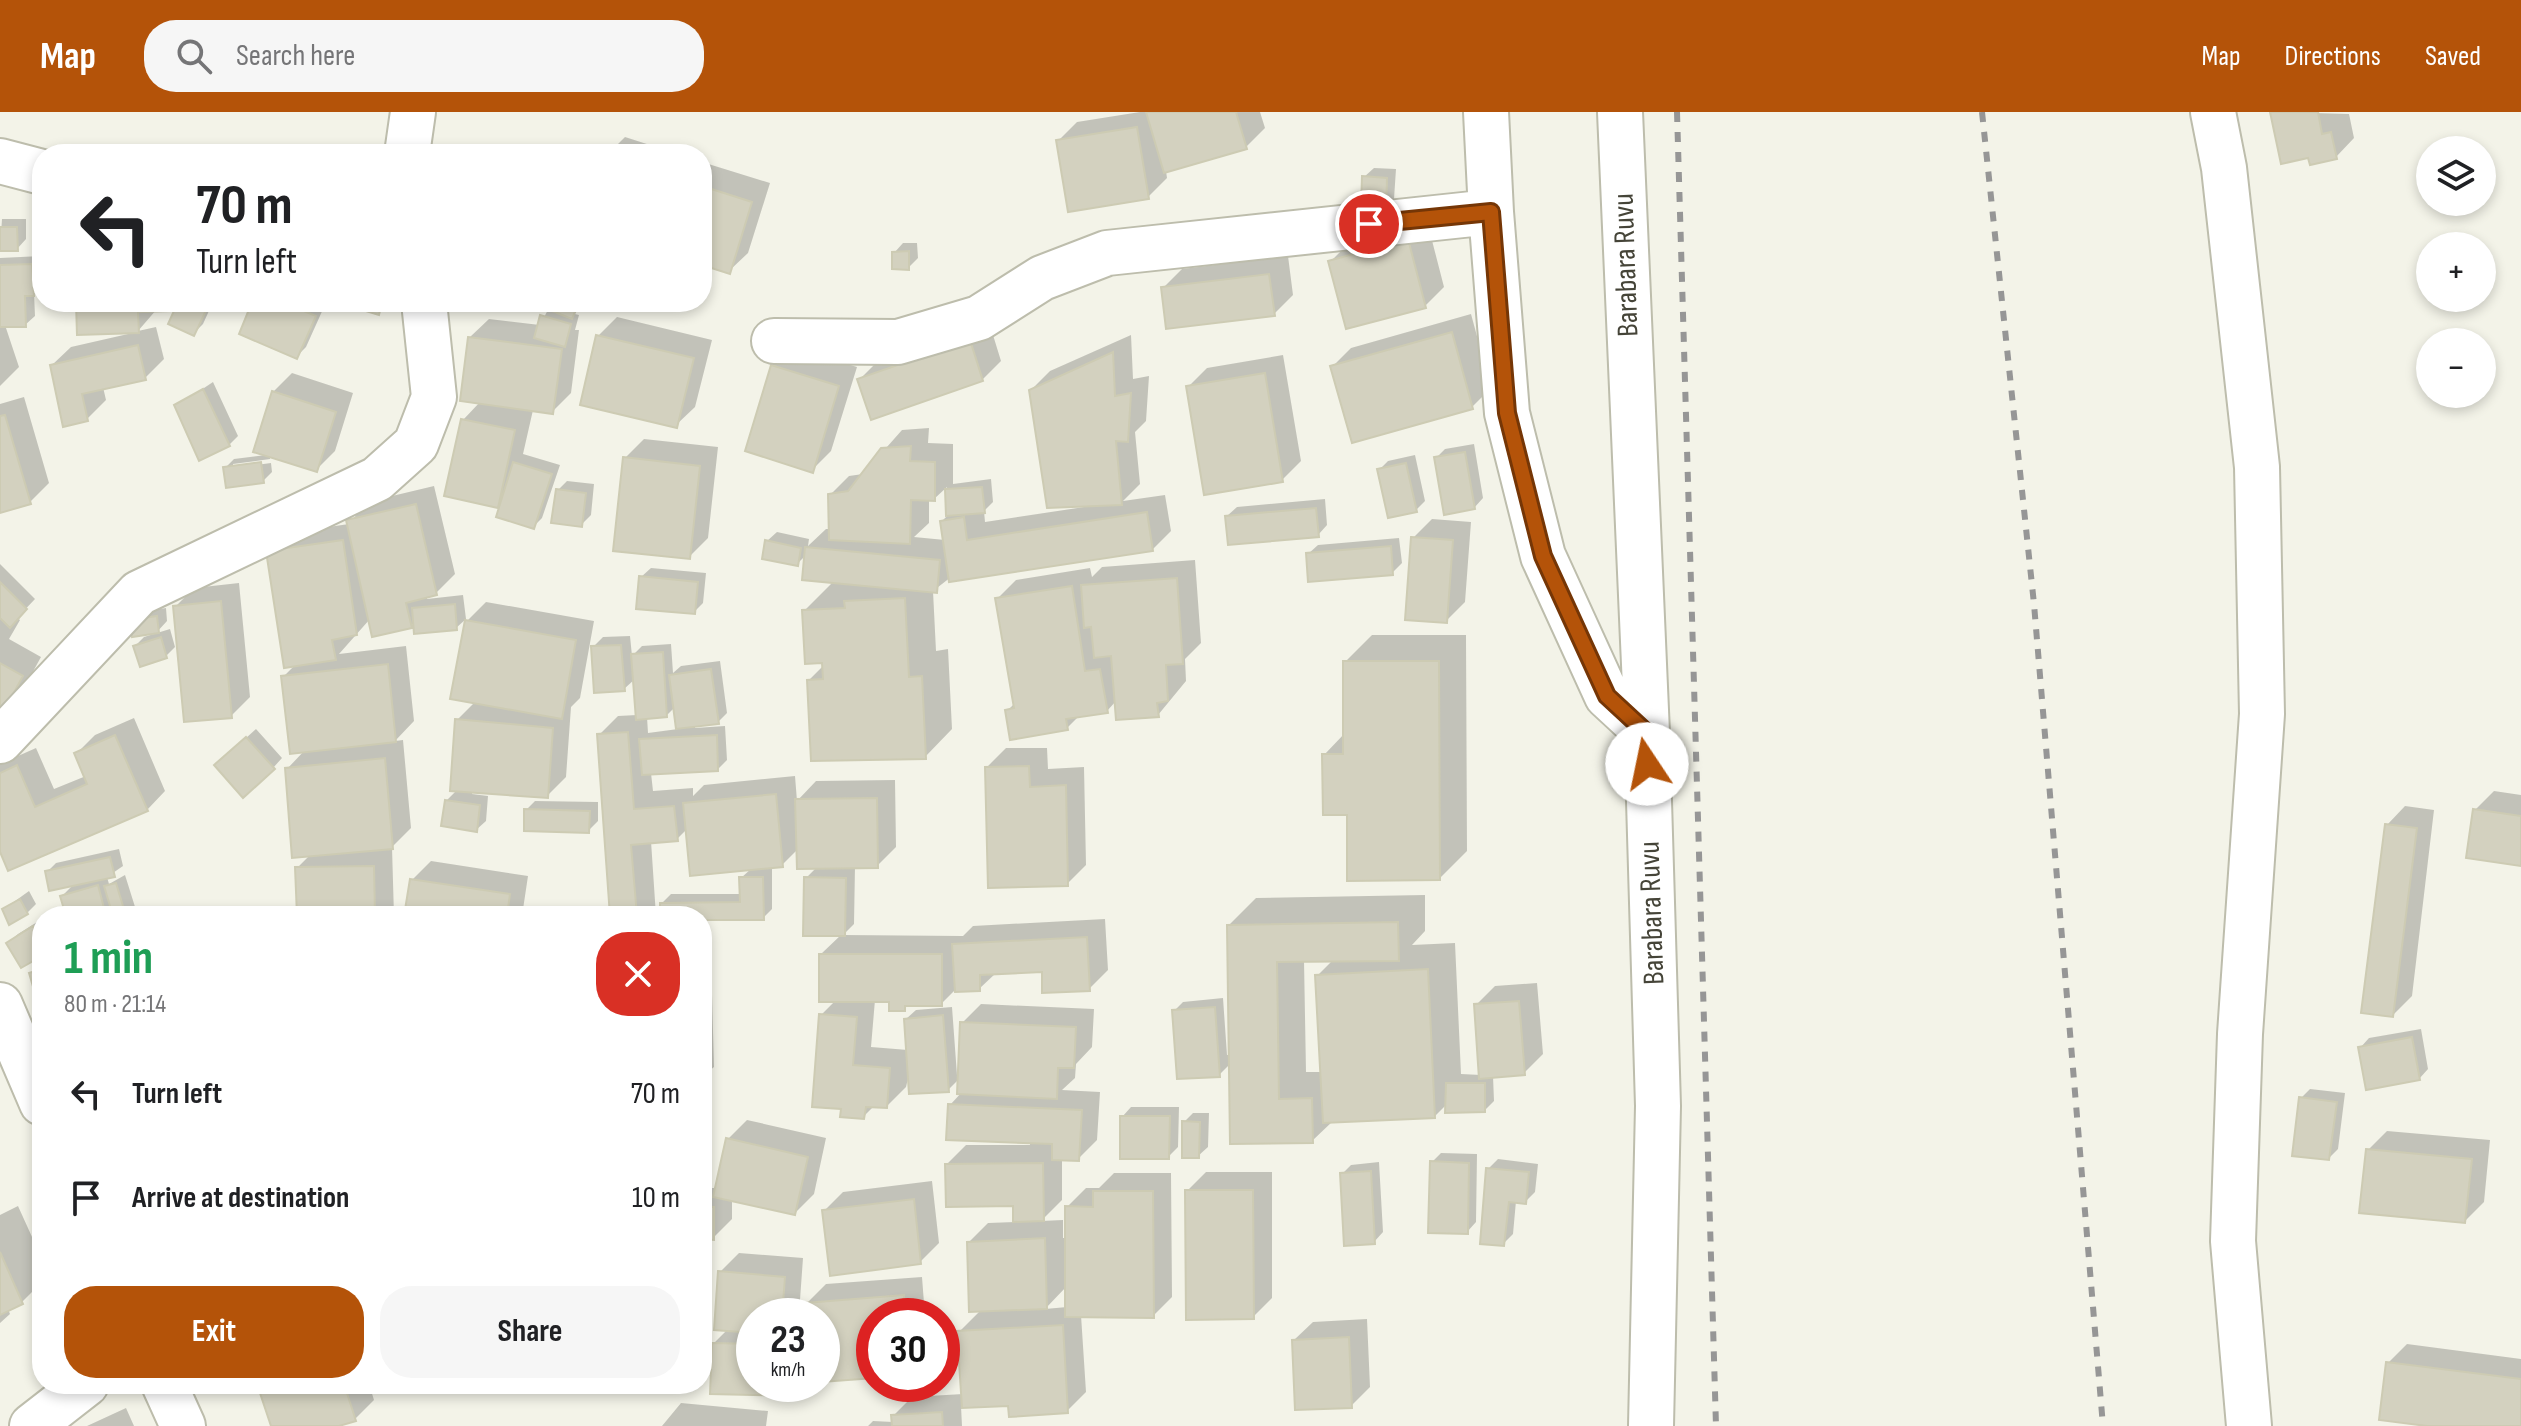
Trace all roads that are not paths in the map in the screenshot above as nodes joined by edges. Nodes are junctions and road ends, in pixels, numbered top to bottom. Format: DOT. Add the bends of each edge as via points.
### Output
graph roads {
  1 [pos="413,112"];
  2 [pos="1486,112"];
  3 [pos="1620,112"];
  4 [pos="2213,112"];
  5 [pos="408,144"];
  6 [pos="0,161"];
  7 [pos="32,169"];
  8 [pos="1491,212"];
  9 [pos="425,312"];
  10 [pos="774,341"];
  11 [pos="1647,733"];
  12 [pos="0,741"];
  13 [pos="0,1005"];
  14 [pos="23,1082"];
  15 [pos="73,1394"];
  16 [pos="169,1394"];
  17 [pos="32,1426"];
  18 [pos="183,1426"];
  19 [pos="1651,1426"];
  20 [pos="2249,1426"];
  1 -- 5 [label="street"];
  2 -- 8 [label="street"];
  3 -- 11 [label="street, Barabara Ruvu"];
  4 -- 20 [label="street" via="2224,168 2257,467 2262,714 2240,1034 2233,1241"];
  6 -- 7 [label="street"];
  8 -- 10 [label="street" via="1107,253 1042,278 979,318 898,342"];
  8 -- 11 [label="street" via="1507,413 1543,556 1607,696"];
  9 -- 12 [label="street" via="434,397 416,444 377,479 139,593"];
  11 -- 19 [label="street, Barabara Ruvu" via="1658,1106"];
  13 -- 14 [label="street"];
  15 -- 17 [label="street"];
  16 -- 18 [label="street"];
}
